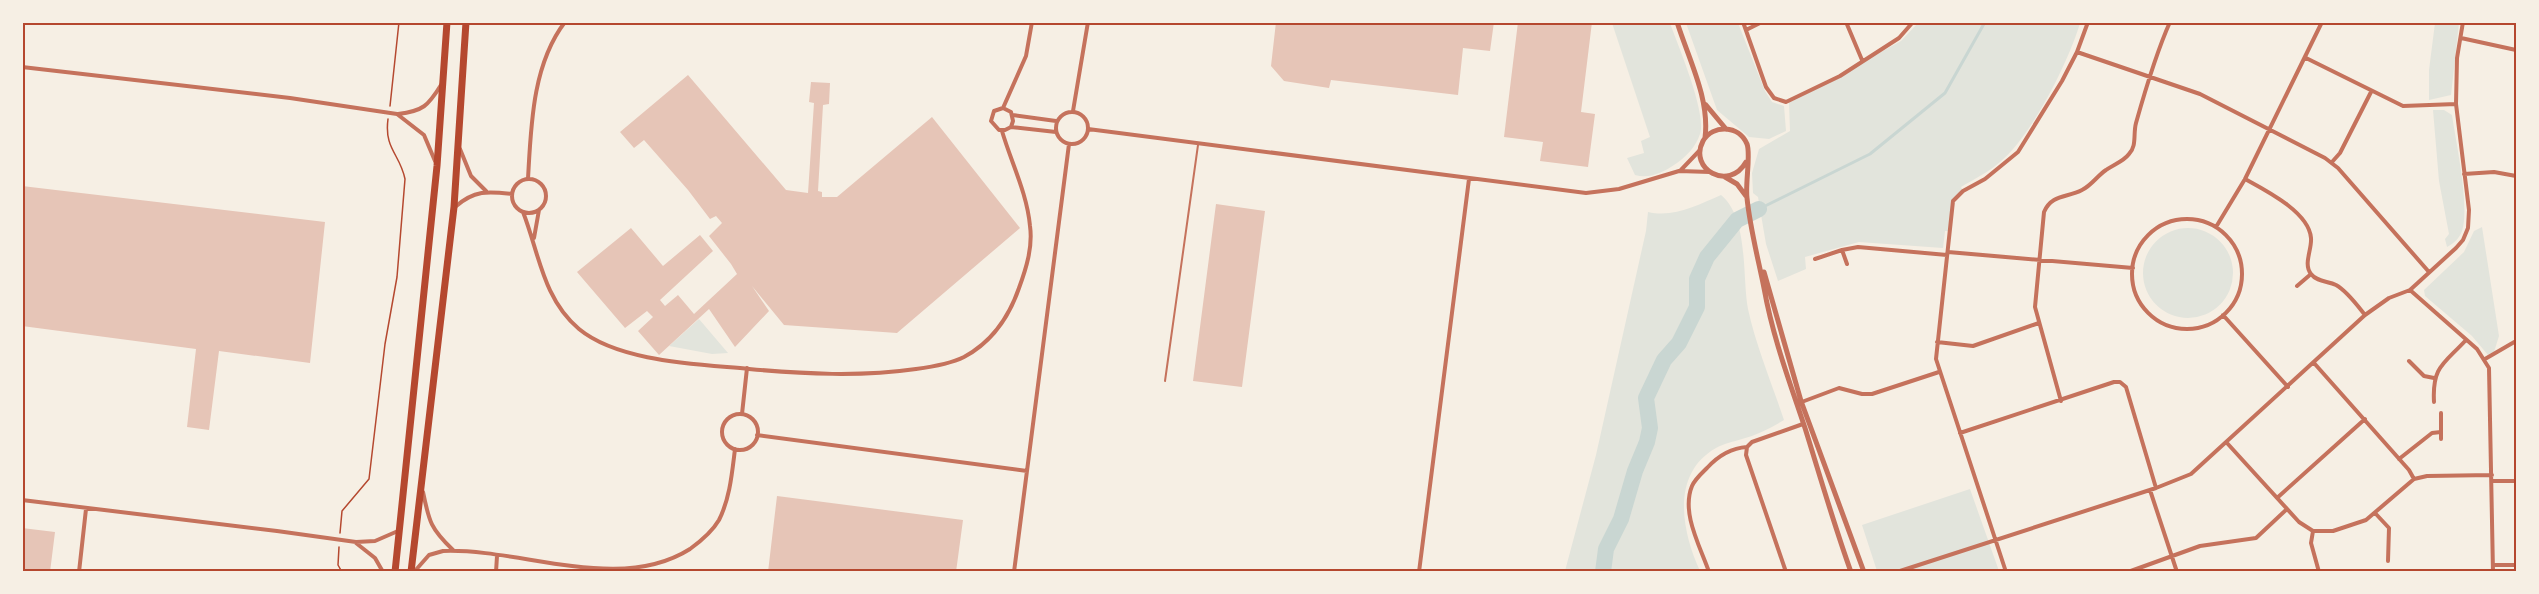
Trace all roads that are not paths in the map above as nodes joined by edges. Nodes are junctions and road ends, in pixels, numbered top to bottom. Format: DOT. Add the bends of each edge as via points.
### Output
graph roads {
  1 [pos="447,22"];
  2 [pos="466,22"];
  3 [pos="565,22"];
  4 [pos="1032,22"];
  5 [pos="1088,22"];
  6 [pos="1677,22"];
  7 [pos="1743,22"];
  8 [pos="1762,22"];
  9 [pos="1846,22"];
  10 [pos="1913,22"];
  11 [pos="2088,22"];
  12 [pos="2170,22"];
  13 [pos="2322,22"];
  14 [pos="2463,22"];
  15 [pos="1746,30"];
  16 [pos="2460,38"];
  17 [pos="2517,50"];
  18 [pos="2077,52"];
  19 [pos="2306,58"];
  20 [pos="1862,60"];
  21 [pos="22,66"];
  22 [pos="2151,79"];
  23 [pos="442,81"];
  24 [pos="2371,92"];
  25 [pos="1704,104"];
  26 [pos="2456,104"];
  27 [pos="1003,108"];
  28 [pos="1073,111"];
  29 [pos="397,114"];
  30 [pos="1012,115"];
  31 [pos="1056,121"];
  32 [pos="1011,127"];
  33 [pos="2269,128"];
  34 [pos="1088,129"];
  35 [pos="1726,129"];
  36 [pos="1002,130"];
  37 [pos="1056,132"];
  38 [pos="1705,138"];
  39 [pos="459,140"];
  40 [pos="1069,144"];
  41 [pos="1198,145"];
  42 [pos="1700,149"];
  43 [pos="1746,162"];
  44 [pos="2332,162"];
  45 [pos="437,166"];
  46 [pos="1679,171"];
  47 [pos="1710,172"];
  48 [pos="2463,174"];
  49 [pos="2517,176"];
  50 [pos="1725,177"];
  51 [pos="528,179"];
  52 [pos="1469,179"];
  53 [pos="2245,179"];
  54 [pos="486,191"];
  55 [pos="512,194"];
  56 [pos="1747,197"];
  57 [pos="454,207"];
  58 [pos="539,210"];
  59 [pos="523,212"];
  60 [pos="2216,227"];
  61 [pos="534,239"];
  62 [pos="1842,250"];
  63 [pos="1948,254"];
  64 [pos="1815,259"];
  65 [pos="2039,259"];
  66 [pos="1847,264"];
  67 [pos="2133,268"];
  68 [pos="2429,273"];
  69 [pos="2311,274"];
  70 [pos="2297,286"];
  71 [pos="2410,290"];
  72 [pos="2223,315"];
  73 [pos="2365,315"];
  74 [pos="2038,323"];
  75 [pos="2466,340"];
  76 [pos="2517,341"];
  77 [pos="1937,342"];
  78 [pos="2485,359"];
  79 [pos="2409,361"];
  80 [pos="2314,363"];
  81 [pos="747,368"];
  82 [pos="1939,372"];
  83 [pos="2434,378"];
  84 [pos="1165,381"];
  85 [pos="2288,387"];
  86 [pos="2061,401"];
  87 [pos="2434,402"];
  88 [pos="1799,403"];
  89 [pos="2440,413"];
  90 [pos="742,414"];
  91 [pos="2365,419"];
  92 [pos="1803,424"];
  93 [pos="2440,432"];
  94 [pos="1960,433"];
  95 [pos="757,435"];
  96 [pos="2441,439"];
  97 [pos="2227,443"];
  98 [pos="1747,447"];
  99 [pos="735,449"];
  100 [pos="2399,459"];
  101 [pos="1027,471"];
  102 [pos="2492,475"];
  103 [pos="2414,479"];
  104 [pos="2492,481"];
  105 [pos="2517,481"];
  106 [pos="421,484"];
  107 [pos="2156,488"];
  108 [pos="2150,490"];
  109 [pos="2277,498"];
  110 [pos="22,500"];
  111 [pos="86,509"];
  112 [pos="2287,509"];
  113 [pos="2374,513"];
  114 [pos="399,530"];
  115 [pos="2313,531"];
  116 [pos="1995,539"];
  117 [pos="356,542"];
  118 [pos="454,551"];
  119 [pos="497,556"];
  120 [pos="2172,556"];
  121 [pos="2388,561"];
  122 [pos="2493,565"];
  123 [pos="2517,565"];
  124 [pos="79,572"];
  125 [pos="383,572"];
  126 [pos="395,572"];
  127 [pos="413,572"];
  128 [pos="495,572"];
  129 [pos="1014,572"];
  130 [pos="1419,572"];
  131 [pos="1709,572"];
  132 [pos="1786,572"];
  133 [pos="1851,572"];
  134 [pos="1864,572"];
  135 [pos="1897,572"];
  136 [pos="2006,572"];
  137 [pos="2128,572"];
  138 [pos="2177,572"];
  139 [pos="2319,572"];
  140 [pos="2493,572"];
  1 -- 23 [label="highway"];
  2 -- 39 [label="highway"];
  3 -- 51 [label="street" via="539,80 531,122"];
  4 -- 27 [label="street" via="1023,63"];
  5 -- 28 [label="street"];
  6 -- 25 [label="street"];
  7 -- 15 [label="street"];
  8 -- 15 [label="street"];
  9 -- 20 [label="street"];
  10 -- 20 [label="street" via="1899,38"];
  11 -- 18 [label="street"];
  12 -- 22 [label="street"];
  13 -- 19 [label="street"];
  14 -- 16 [label="street"];
  15 -- 20 [label="street" via="1766,87 1774,98 1786,102 1840,76"];
  16 -- 17 [label="street"];
  16 -- 26 [label="street"];
  18 -- 22 [label="street"];
  18 -- 63 [label="street" via="2018,152 1953,201"];
  19 -- 24 [label="street"];
  19 -- 33 [label="street"];
  21 -- 29 [label="street"];
  22 -- 33 [label="street" via="2199,94"];
  22 -- 65 [label="street" via="2135,126 2131,152 2084,189 2048,204"];
  23 -- 29 [label="street" via="430,103 415,112"];
  23 -- 45 [label="highway"];
  24 -- 26 [label="street" via="2403,106"];
  24 -- 44 [label="street"];
  25 -- 35 [label="street"];
  25 -- 38 [label="street"];
  26 -- 48 [label="street"];
  27 -- 30 [label="street"];
  27 -- 36 [label="street" via="994,111 991,118 994,127"];
  28 -- 31 [label="street"];
  28 -- 34 [label="street" via="1083,116"];
  29 -- 45 [label="street" via="424,135"];
  30 -- 31 [label="street"];
  30 -- 32 [label="street"];
  31 -- 37 [label="street"];
  32 -- 36 [label="street"];
  32 -- 37 [label="street"];
  33 -- 44 [label="street"];
  33 -- 53 [label="street"];
  34 -- 40 [label="street" via="1083,140"];
  34 -- 41 [label="street"];
  35 -- 38 [label="street"];
  35 -- 43 [label="street" via="1738,133 1746,143"];
  36 -- 81 [label="street" via="1026,205 1030,248 1016,298 989,340 962,358 892,372 837,374"];
  37 -- 40 [label="street" via="1060,140"];
  38 -- 42 [label="street"];
  39 -- 54 [label="street" via="471,176"];
  39 -- 57 [label="highway"];
  40 -- 101 [label="street"];
  41 -- 52 [label="street"];
  41 -- 84 [label="lane"];
  42 -- 46 [label="street"];
  42 -- 47 [label="street" via="1702,162"];
  43 -- 50 [label="street" via="1738,173"];
  43 -- 56 [label="street"];
  44 -- 68 [label="street"];
  45 -- 114 [label="highway"];
  46 -- 47 [label="street"];
  46 -- 52 [label="street" via="1619,189 1586,192"];
  47 -- 50 [label="street"];
  48 -- 49 [label="street" via="2494,172"];
  48 -- 68 [label="street" via="2468,228 2463,240"];
  50 -- 56 [label="street"];
  51 -- 55 [label="street" via="517,183"];
  51 -- 58 [label="street" via="538,181 545,190 546,201"];
  52 -- 130 [label="street"];
  53 -- 60 [label="street"];
  53 -- 69 [label="street" via="2277,197 2305,221 2311,239 2307,265"];
  54 -- 55 [label="street"];
  54 -- 57 [label="street"];
  55 -- 59 [label="street" via="514,205"];
  56 -- 88 [label="street" via="1754,239"];
  57 -- 106 [label="highway"];
  58 -- 59 [label="street"];
  58 -- 61 [label="street"];
  59 -- 61 [label="street"];
  60 -- 67 [label="street" via="2192,219 2158,227 2141,244"];
  60 -- 72 [label="street" via="2235,247 2242,273 2237,296"];
  61 -- 81 [label="street" via="545,283 559,307 579,329 622,352"];
  62 -- 63 [label="street" via="1858,247"];
  62 -- 64 [label="street"];
  62 -- 66 [label="street"];
  63 -- 65 [label="street"];
  63 -- 77 [label="street"];
  65 -- 67 [label="street"];
  65 -- 74 [label="street" via="2035,307"];
  67 -- 72 [label="street" via="2140,303 2157,320 2191,328"];
  68 -- 71 [label="street"];
  69 -- 70 [label="street"];
  69 -- 73 [label="street" via="2338,287"];
  71 -- 73 [label="street" via="2389,298"];
  71 -- 75 [label="street"];
  72 -- 85 [label="street"];
  73 -- 80 [label="street"];
  74 -- 77 [label="street" via="1973,346"];
  74 -- 86 [label="street"];
  75 -- 78 [label="street"];
  75 -- 83 [label="street"];
  76 -- 78 [label="street"];
  77 -- 82 [label="street"];
  78 -- 102 [label="street" via="2490,377"];
  79 -- 83 [label="street" via="2424,376"];
  80 -- 85 [label="street"];
  80 -- 91 [label="street"];
  81 -- 90 [label="street"];
  82 -- 88 [label="street" via="1872,394 1839,388"];
  82 -- 94 [label="street"];
  83 -- 87 [label="street"];
  85 -- 97 [label="street"];
  86 -- 94 [label="street"];
  86 -- 107 [label="street" via="2114,382 2126,387"];
  88 -- 92 [label="street"];
  88 -- 134 [label="street"];
  89 -- 93 [label="street"];
  90 -- 95 [label="street" via="753,419"];
  90 -- 99 [label="street" via="733,415 723,426 726,442"];
  91 -- 100 [label="street"];
  91 -- 109 [label="street"];
  92 -- 98 [label="street"];
  92 -- 133 [label="street"];
  93 -- 96 [label="street"];
  93 -- 100 [label="street" via="2432,433"];
  94 -- 116 [label="street"];
  95 -- 99 [label="street" via="753,444"];
  95 -- 101 [label="street"];
  97 -- 107 [label="street" via="2191,474"];
  97 -- 109 [label="street"];
  98 -- 131 [label="street" via="1733,448 1711,463 1693,483 1688,499 1689,515"];
  98 -- 132 [label="street" via="1746,455"];
  99 -- 119 [label="street" via="729,495 718,521 705,538 680,556 643,568 611,571"];
  100 -- 103 [label="street"];
  101 -- 129 [label="street"];
  102 -- 103 [label="street"];
  102 -- 104 [label="street"];
  103 -- 113 [label="street"];
  104 -- 105 [label="street"];
  104 -- 122 [label="street"];
  106 -- 118 [label="street" via="429,520"];
  106 -- 127 [label="highway"];
  107 -- 108 [label="street"];
  108 -- 116 [label="street"];
  108 -- 120 [label="street"];
  109 -- 112 [label="street"];
  110 -- 111 [label="street"];
  111 -- 117 [label="street"];
  111 -- 124 [label="street"];
  112 -- 115 [label="street"];
  112 -- 120 [label="street" via="2256,538 2200,546"];
  113 -- 115 [label="street" via="2361,523 2333,531"];
  113 -- 121 [label="street" via="2389,528"];
  114 -- 117 [label="street" via="375,541"];
  114 -- 126 [label="highway"];
  115 -- 139 [label="street" via="2311,543"];
  116 -- 135 [label="street"];
  116 -- 136 [label="street"];
  117 -- 125 [label="street" via="375,558"];
  118 -- 119 [label="street"];
  118 -- 127 [label="street" via="429,555"];
  119 -- 128 [label="street"];
  120 -- 137 [label="street"];
  120 -- 138 [label="street"];
  122 -- 123 [label="street"];
  122 -- 140 [label="street"];
}
